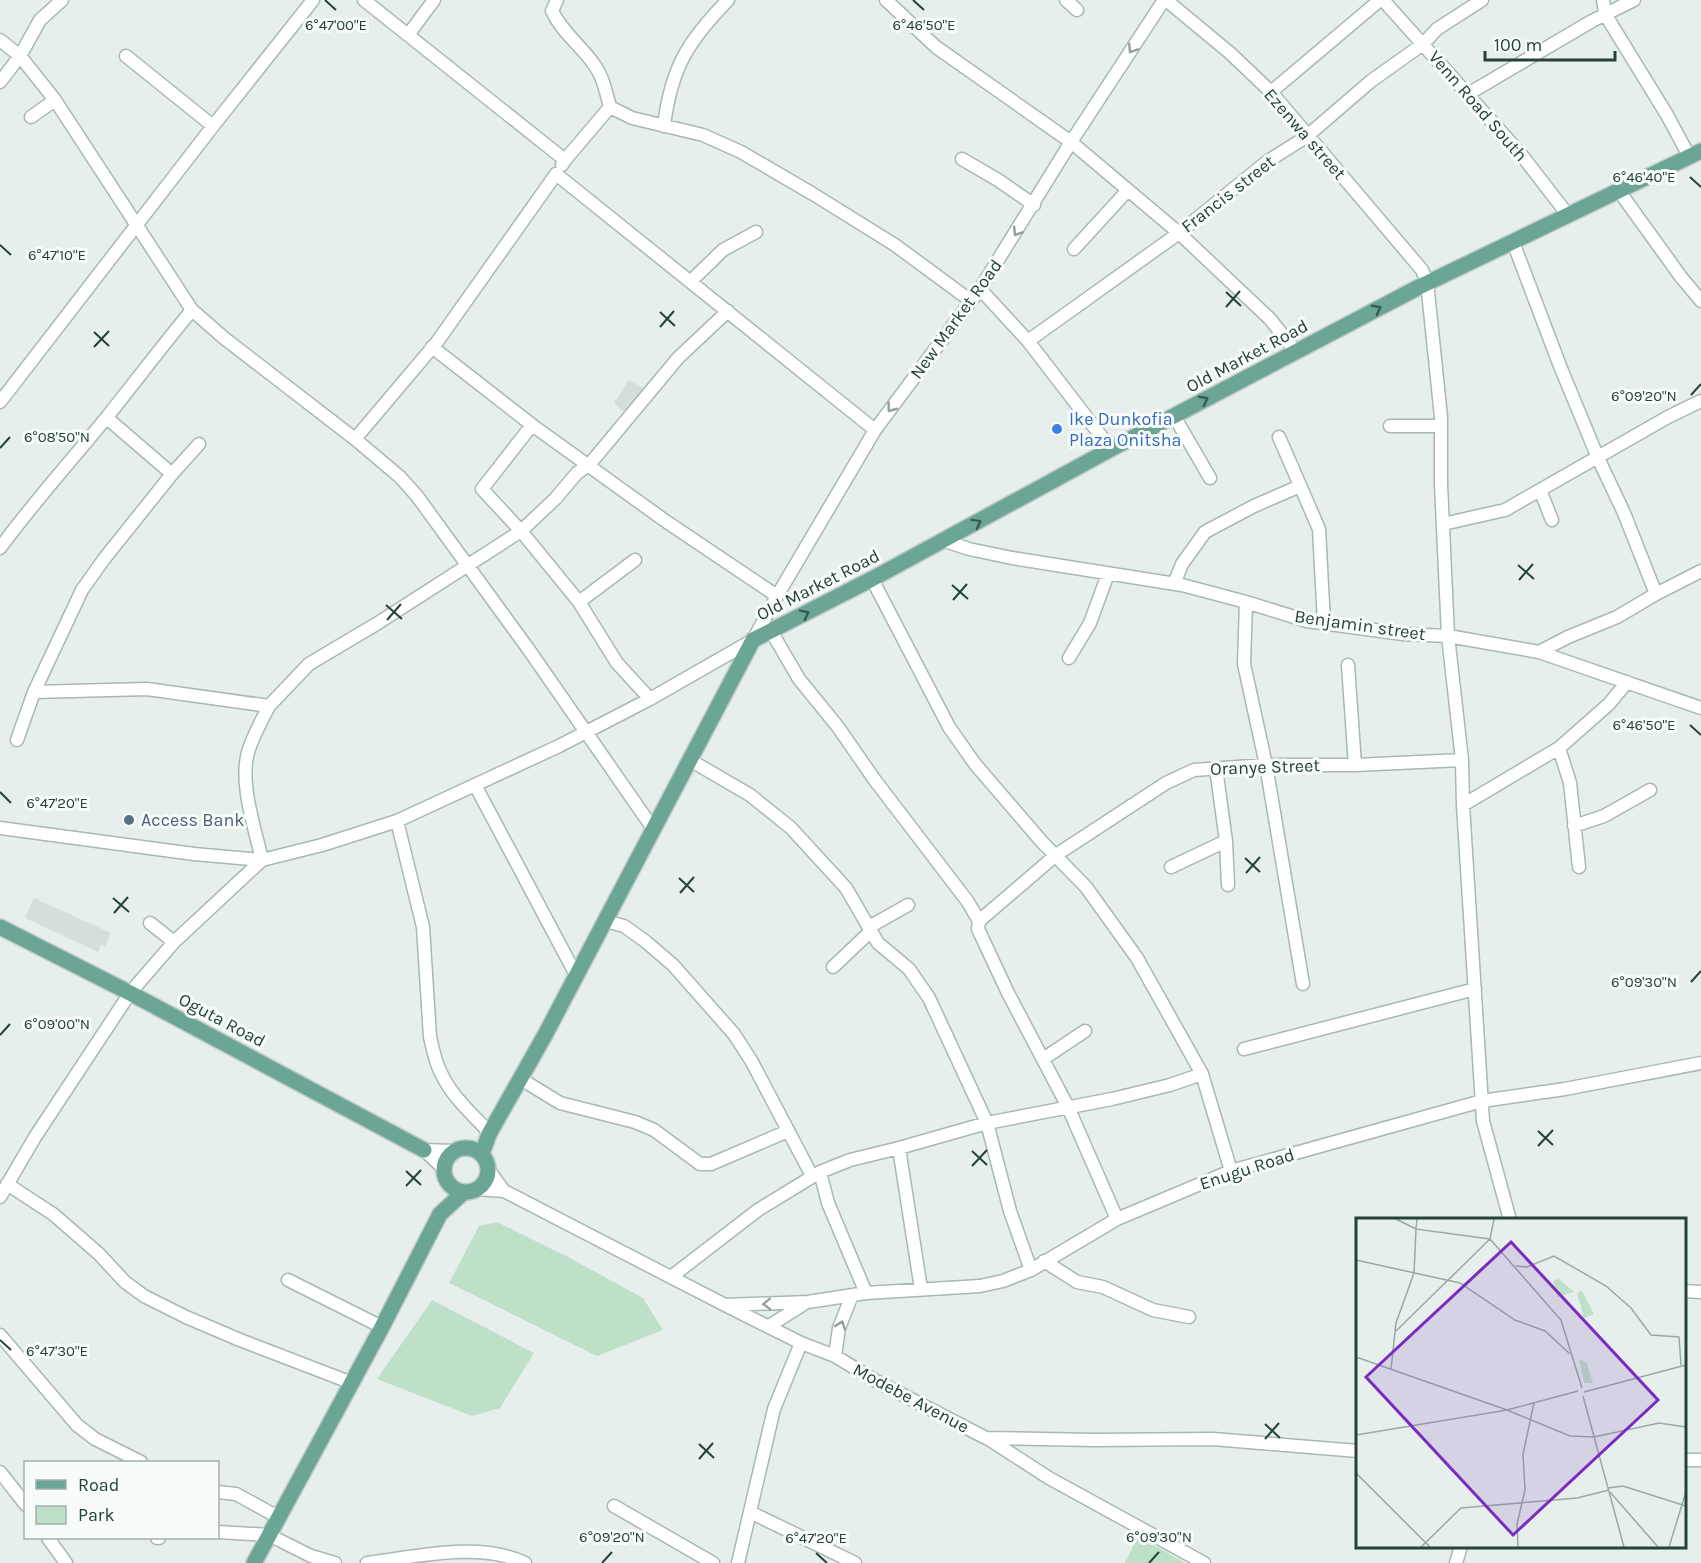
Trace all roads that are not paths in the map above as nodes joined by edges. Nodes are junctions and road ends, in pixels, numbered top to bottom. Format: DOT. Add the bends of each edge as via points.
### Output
graph roads {
  1 [pos="62,0"];
  2 [pos="313,0"];
  3 [pos="364,0"];
  4 [pos="434,0"];
  5 [pos="557,0"];
  6 [pos="728,0"];
  7 [pos="886,0"];
  8 [pos="1066,0"];
  9 [pos="1165,0"];
  10 [pos="1381,0"];
  11 [pos="1482,0"];
  12 [pos="1603,0"];
  13 [pos="1634,0"];
  14 [pos="1077,10"];
  15 [pos="1605,14"];
  16 [pos="408,35"];
  17 [pos="0,40"];
  18 [pos="1423,44"];
  19 [pos="20,56"];
  20 [pos="126,56"];
  21 [pos="0,82"];
  22 [pos="1271,92"];
  23 [pos="1468,94"];
  24 [pos="55,99"];
  25 [pos="610,107"];
  26 [pos="32,117"];
  27 [pos="213,126"];
  28 [pos="664,126"];
  29 [pos="1306,137"];
  30 [pos="1071,142"];
  31 [pos="1695,154"];
  32 [pos="962,159"];
  33 [pos="565,160"];
  34 [pos="556,174"];
  35 [pos="1128,190"];
  36 [pos="1619,191"];
  37 [pos="1034,205"];
  38 [pos="1568,215"];
  39 [pos="138,225"];
  40 [pos="756,232"];
  41 [pos="1179,233"];
  42 [pos="1513,242"];
  43 [pos="1074,249"];
  44 [pos="691,281"];
  45 [pos="1427,282"];
  46 [pos="980,289"];
  47 [pos="1701,300"];
  48 [pos="971,301"];
  49 [pos="192,310"];
  50 [pos="728,311"];
  51 [pos="1028,341"];
  52 [pos="432,347"];
  53 [pos="1296,352"];
  54 [pos="1701,401"];
  55 [pos="0,402"];
  56 [pos="1174,416"];
  57 [pos="106,418"];
  58 [pos="532,424"];
  59 [pos="1390,426"];
  60 [pos="1441,426"];
  61 [pos="874,430"];
  62 [pos="1279,437"];
  63 [pos="355,440"];
  64 [pos="199,444"];
  65 [pos="1111,449"];
  66 [pos="1598,458"];
  67 [pos="588,465"];
  68 [pos="172,474"];
  69 [pos="1210,478"];
  70 [pos="1300,486"];
  71 [pos="1540,490"];
  72 [pos="1552,520"];
  73 [pos="1443,524"];
  74 [pos="521,531"];
  75 [pos="945,540"];
  76 [pos="0,548"];
  77 [pos="635,560"];
  78 [pos="467,565"];
  79 [pos="1701,571"];
  80 [pos="1108,574"];
  81 [pos="872,579"];
  82 [pos="1174,584"];
  83 [pos="1656,594"];
  84 [pos="777,596"];
  85 [pos="579,602"];
  86 [pos="1246,602"];
  87 [pos="1324,623"];
  88 [pos="771,631"];
  89 [pos="1448,636"];
  90 [pos="753,640"];
  91 [pos="1539,652"];
  92 [pos="1069,658"];
  93 [pos="1348,665"];
  94 [pos="1628,682"];
  95 [pos="34,692"];
  96 [pos="650,699"];
  97 [pos="268,706"];
  98 [pos="1701,708"];
  99 [pos="586,732"];
  100 [pos="17,740"];
  101 [pos="1560,748"];
  102 [pos="690,760"];
  103 [pos="1462,760"];
  104 [pos="1266,765"];
  105 [pos="1355,765"];
  106 [pos="1216,768"];
  107 [pos="475,785"];
  108 [pos="1650,790"];
  109 [pos="1463,805"];
  110 [pos="396,821"];
  111 [pos="1574,826"];
  112 [pos="0,828"];
  113 [pos="654,830"];
  114 [pos="1226,841"];
  115 [pos="1056,855"];
  116 [pos="262,860"];
  117 [pos="1171,867"];
  118 [pos="1580,867"];
  119 [pos="1228,885"];
  120 [pos="908,905"];
  121 [pos="605,921"];
  122 [pos="979,921"];
  123 [pos="150,923"];
  124 [pos="0,927"];
  125 [pos="870,929"];
  126 [pos="174,942"];
  127 [pos="833,967"];
  128 [pos="576,975"];
  129 [pos="1303,984"];
  130 [pos="1475,989"];
  131 [pos="130,993"];
  132 [pos="1085,1031"];
  133 [pos="1244,1049"];
  134 [pos="1043,1059"];
  135 [pos="1701,1063"];
  136 [pos="1202,1074"];
  137 [pos="521,1079"];
  138 [pos="1482,1101"];
  139 [pos="1068,1107"];
  140 [pos="500,1116"];
  141 [pos="987,1123"];
  142 [pos="486,1129"];
  143 [pos="788,1131"];
  144 [pos="459,1149"];
  145 [pos="899,1149"];
  146 [pos="424,1150"];
  147 [pos="482,1154"];
  148 [pos="488,1168"];
  149 [pos="1231,1171"];
  150 [pos="816,1174"];
  151 [pos="445,1175"];
  152 [pos="7,1184"];
  153 [pos="470,1190"];
  154 [pos="504,1191"];
  155 [pos="0,1197"];
  156 [pos="440,1214"];
  157 [pos="1509,1218"];
  158 [pos="1117,1219"];
  159 [pos="1044,1262"];
  160 [pos="1031,1270"];
  161 [pos="671,1277"];
  162 [pos="288,1280"];
  163 [pos="921,1289"];
  164 [pos="1686,1291"];
  165 [pos="1701,1292"];
  166 [pos="866,1293"];
  167 [pos="852,1295"];
  168 [pos="808,1302"];
  169 [pos="725,1305"];
  170 [pos="1189,1317"];
  171 [pos="769,1326"];
  172 [pos="382,1327"];
  173 [pos="0,1335"];
  174 [pos="801,1343"];
  175 [pos="835,1356"];
  176 [pos="352,1383"];
  177 [pos="986,1438"];
  178 [pos="1356,1451"];
  179 [pos="139,1461"];
  180 [pos="0,1472"];
  181 [pos="219,1492"];
  182 [pos="24,1502"];
  183 [pos="614,1506"];
  184 [pos="750,1512"];
  185 [pos="278,1517"];
  186 [pos="219,1532"];
  187 [pos="270,1535"];
  188 [pos="49,1539"];
  189 [pos="1460,1548"];
  190 [pos="66,1563"];
  191 [pos="254,1563"];
  192 [pos="336,1563"];
  193 [pos="367,1563"];
  194 [pos="525,1563"];
  195 [pos="713,1563"];
  196 [pos="738,1563"];
  197 [pos="855,1563"];
  198 [pos="1204,1563"];
  199 [pos="1456,1563"];
  1 -- 19 [label="street" via="40,20"];
  2 -- 27 [label="street"];
  3 -- 16 [label="street"];
  4 -- 16 [label="street"];
  5 -- 25 [label="street" via="552,11 558,24 594,64"];
  6 -- 28 [label="street" via="686,49 674,73"];
  7 -- 30 [label="street" via="936,47"];
  8 -- 14 [label="street"];
  9 -- 22 [label="street, Ezenwa street"];
  9 -- 30 [label="street, New Market Road, one-way"];
  10 -- 18 [label="street, Venn Road South"];
  10 -- 22 [label="street"];
  11 -- 18 [label="street, Francis street" via="1437,29"];
  12 -- 15 [label="street"];
  13 -- 15 [label="street"];
  15 -- 23 [label="street"];
  15 -- 31 [label="street"];
  16 -- 33 [label="street"];
  17 -- 19 [label="street"];
  18 -- 23 [label="street, Venn Road South"];
  18 -- 29 [label="street, Francis street" via="1371,81"];
  19 -- 21 [label="street"];
  19 -- 24 [label="street"];
  20 -- 27 [label="street"];
  22 -- 29 [label="street, Ezenwa street"];
  23 -- 38 [label="street, Venn Road South"];
  24 -- 26 [label="street"];
  24 -- 39 [label="street"];
  25 -- 28 [label="street" via="632,118"];
  25 -- 33 [label="street"];
  27 -- 39 [label="street"];
  28 -- 48 [label="street" via="721,142 803,188 895,245"];
  29 -- 41 [label="street, Francis street" via="1286,148"];
  29 -- 45 [label="street, Ezenwa street" via="1422,270"];
  30 -- 35 [label="street"];
  30 -- 37 [label="street, New Market Road"];
  31 -- 36 [label="main road, Old Market Road"];
  32 -- 37 [label="street"];
  33 -- 34 [label="street"];
  34 -- 44 [label="street"];
  34 -- 52 [label="street"];
  35 -- 41 [label="street"];
  35 -- 43 [label="street"];
  36 -- 38 [label="main road, Old Market Road"];
  36 -- 47 [label="street"];
  37 -- 46 [label="street, New Market Road, one-way"];
  38 -- 42 [label="main road, Old Market Road"];
  39 -- 49 [label="street"];
  39 -- 55 [label="street"];
  40 -- 44 [label="street" via="723,250"];
  41 -- 51 [label="street, Francis street"];
  41 -- 53 [label="street" via="1270,319"];
  42 -- 45 [label="main road, Old Market Road"];
  42 -- 66 [label="street"];
  44 -- 50 [label="street"];
  53 -- 45 [label="main road, Old Market Road, one-way"];
  45 -- 60 [label="street"];
  46 -- 48 [label="street, New Market Road"];
  46 -- 51 [label="street"];
  48 -- 61 [label="street, New Market Road, one-way"];
  49 -- 57 [label="street"];
  49 -- 63 [label="street"];
  50 -- 61 [label="street"];
  50 -- 67 [label="street" via="678,358"];
  51 -- 65 [label="street"];
  52 -- 58 [label="street"];
  52 -- 63 [label="street"];
  56 -- 53 [label="main road, Old Market Road, one-way"];
  54 -- 66 [label="street"];
  56 -- 65 [label="main road, Old Market Road"];
  56 -- 69 [label="street"];
  57 -- 68 [label="street"];
  57 -- 76 [label="street"];
  58 -- 67 [label="street"];
  58 -- 74 [label="street" via="482,489"];
  59 -- 60 [label="street"];
  60 -- 73 [label="street"];
  61 -- 84 [label="street, New Market Road"];
  62 -- 70 [label="street"];
  63 -- 78 [label="street" via="400,477"];
  64 -- 68 [label="street"];
  75 -- 65 [label="main road, Old Market Road, one-way"];
  66 -- 71 [label="street"];
  66 -- 83 [label="street"];
  67 -- 74 [label="street"];
  67 -- 84 [label="street"];
  68 -- 95 [label="street" via="82,590"];
  70 -- 82 [label="street" via="1205,532 1182,564"];
  70 -- 87 [label="street" via="1319,529"];
  71 -- 72 [label="street"];
  71 -- 73 [label="street" via="1505,510"];
  73 -- 89 [label="street"];
  74 -- 78 [label="street"];
  74 -- 85 [label="street"];
  75 -- 80 [label="street, Benjamin street" via="1012,558"];
  75 -- 81 [label="main road, Old Market Road"];
  77 -- 85 [label="street"];
  78 -- 97 [label="street" via="309,664"];
  78 -- 99 [label="street"];
  79 -- 83 [label="street"];
  80 -- 82 [label="street, Benjamin street"];
  80 -- 92 [label="street" via="1090,623"];
  88 -- 81 [label="main road, Old Market Road, one-way"];
  81 -- 115 [label="street" via="949,727 975,764"];
  82 -- 86 [label="street, Benjamin street"];
  83 -- 91 [label="street" via="1617,617"];
  84 -- 90 [label="street, New Market Road"];
  85 -- 96 [label="street" via="617,663"];
  86 -- 87 [label="street, Benjamin street"];
  86 -- 104 [label="street" via="1244,664"];
  87 -- 89 [label="street, Benjamin street"];
  88 -- 90 [label="main road, Old Market Road"];
  88 -- 122 [label="street" via="800,679"];
  89 -- 91 [label="street, Benjamin street"];
  89 -- 103 [label="street"];
  90 -- 96 [label="street"];
  90 -- 102 [label="main road"];
  91 -- 94 [label="street, Benjamin street"];
  93 -- 105 [label="street"];
  94 -- 98 [label="street, Benjamin street"];
  94 -- 101 [label="street"];
  95 -- 97 [label="street" via="147,689"];
  95 -- 100 [label="street"];
  96 -- 99 [label="street"];
  97 -- 116 [label="street" via="249,749 246,766 246,784"];
  99 -- 107 [label="street"];
  99 -- 113 [label="street"];
  101 -- 109 [label="street"];
  101 -- 111 [label="street" via="1570,783"];
  102 -- 113 [label="main road"];
  102 -- 125 [label="street" via="750,795 791,828 846,888"];
  103 -- 105 [label="street, Oranye Street"];
  103 -- 109 [label="street"];
  104 -- 105 [label="street, Oranye Street"];
  104 -- 106 [label="street, Oranye Street"];
  104 -- 129 [label="street"];
  106 -- 114 [label="street"];
  106 -- 115 [label="street, Oranye Street" via="1194,770 1166,783"];
  107 -- 110 [label="street"];
  107 -- 128 [label="street"];
  108 -- 111 [label="street" via="1604,816"];
  109 -- 130 [label="street"];
  110 -- 116 [label="street"];
  110 -- 142 [label="street" via="423,927 430,1037 441,1073 459,1101"];
  111 -- 118 [label="street"];
  112 -- 116 [label="street"];
  113 -- 121 [label="main road"];
  114 -- 117 [label="street"];
  114 -- 119 [label="street"];
  115 -- 122 [label="street, Oranye Street"];
  115 -- 136 [label="street" via="1086,887 1137,958"];
  116 -- 126 [label="street"];
  120 -- 125 [label="street"];
  121 -- 128 [label="main road"];
  121 -- 143 [label="street" via="624,927 652,947 721,1018 752,1062"];
  122 -- 134 [label="street" via="978,929"];
  123 -- 126 [label="street"];
  124 -- 131 [label="main road, Oguta Road"];
  125 -- 127 [label="street"];
  125 -- 141 [label="street" via="878,943 909,969 929,998"];
  126 -- 131 [label="street"];
  128 -- 137 [label="main road" via="571,991"];
  130 -- 133 [label="street"];
  130 -- 138 [label="street"];
  131 -- 146 [label="main road, Oguta Road"];
  131 -- 152 [label="street"];
  132 -- 134 [label="street"];
  134 -- 139 [label="street"];
  135 -- 138 [label="street, Enugu Road"];
  136 -- 139 [label="street" via="1170,1086"];
  136 -- 149 [label="street"];
  137 -- 140 [label="main road"];
  137 -- 143 [label="street" via="560,1103 654,1130 700,1164 711,1164"];
  138 -- 149 [label="street, Enugu Road"];
  138 -- 157 [label="street" via="1483,1121"];
  139 -- 141 [label="street"];
  139 -- 158 [label="street"];
  140 -- 142 [label="main road"];
  140 -- 147 [label="main road"];
  141 -- 145 [label="street"];
  141 -- 160 [label="street" via="1010,1211"];
  142 -- 144 [label="main road"];
  143 -- 150 [label="street"];
  144 -- 146 [label="street"];
  144 -- 147 [label="main road"];
  144 -- 151 [label="main road" via="448,1156"];
  145 -- 150 [label="street" via="850,1160"];
  145 -- 163 [label="street"];
  146 -- 151 [label="street"];
  147 -- 148 [label="main road"];
  148 -- 153 [label="main road" via="485,1180"];
  148 -- 154 [label="street"];
  149 -- 158 [label="street, Enugu Road"];
  150 -- 161 [label="street" via="758,1210"];
  150 -- 166 [label="street"];
  151 -- 153 [label="main road" via="451,1187"];
  151 -- 156 [label="main road"];
  152 -- 155 [label="street"];
  152 -- 176 [label="street" via="54,1214 144,1296 240,1340"];
  153 -- 154 [label="street"];
  153 -- 156 [label="main road"];
  154 -- 161 [label="street, Modebe Avenue"];
  156 -- 172 [label="main road"];
  158 -- 159 [label="street, Enugu Road"];
  159 -- 160 [label="street, Enugu Road"];
  159 -- 170 [label="street" via="1077,1282 1103,1287 1153,1310"];
  160 -- 163 [label="street, Enugu Road" via="980,1287"];
  161 -- 169 [label="street, Modebe Avenue"];
  162 -- 172 [label="street"];
  163 -- 166 [label="street, Enugu Road"];
  164 -- 165 [label="street"];
  166 -- 167 [label="street, Enugu Road"];
  167 -- 168 [label="street, Enugu Road"];
  175 -- 167 [label="street, one-way" via="839,1328"];
  168 -- 169 [label="street, Enugu Road, one-way"];
  168 -- 171 [label="street"];
  169 -- 171 [label="street, Modebe Avenue"];
  171 -- 174 [label="street, Modebe Avenue"];
  172 -- 176 [label="main road"];
  173 -- 179 [label="street" via="77,1425 95,1439"];
  174 -- 175 [label="street, Modebe Avenue"];
  174 -- 184 [label="street" via="774,1409"];
  175 -- 177 [label="street, Modebe Avenue"];
  176 -- 185 [label="main road"];
  177 -- 178 [label="street, Modebe Avenue" via="1214,1439"];
  177 -- 198 [label="street" via="1049,1478"];
  180 -- 182 [label="street"];
  181 -- 185 [label="street" via="236,1494"];
  183 -- 195 [label="street"];
  184 -- 196 [label="street"];
  184 -- 197 [label="street"];
  185 -- 187 [label="main road"];
  186 -- 187 [label="street"];
  187 -- 191 [label="main road"];
  187 -- 192 [label="street" via="311,1556"];
  188 -- 190 [label="street"];
  189 -- 199 [label="street"];
  193 -- 194 [label="street" via="462,1550 511,1556"];
}
